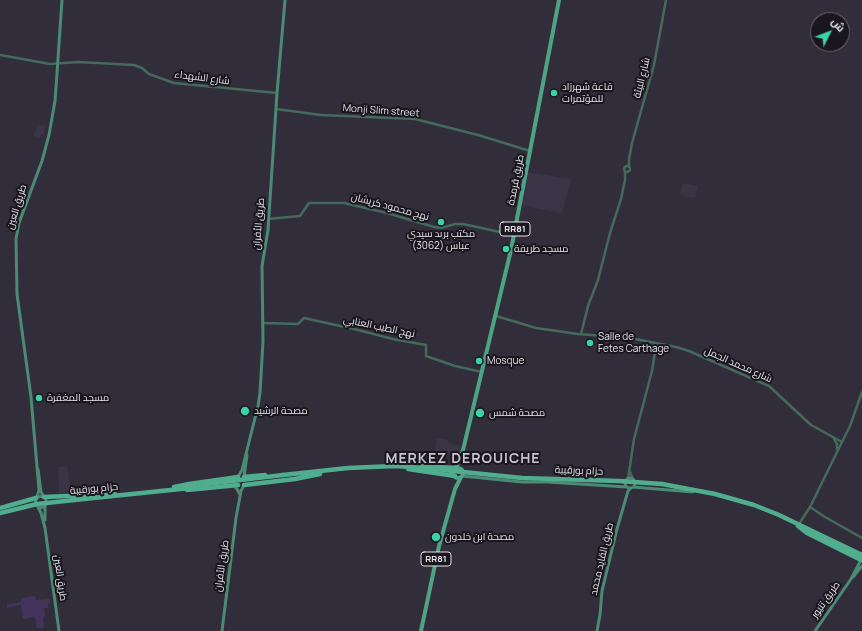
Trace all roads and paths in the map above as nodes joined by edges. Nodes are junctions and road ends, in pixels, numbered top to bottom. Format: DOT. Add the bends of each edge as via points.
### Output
graph roads {
  1 [pos="62,0"];
  2 [pos="285,0"];
  3 [pos="559,0"];
  4 [pos="666,0"];
  5 [pos="0,55"];
  6 [pos="58,64"];
  7 [pos="277,93"];
  8 [pos="276,109"];
  9 [pos="530,151"];
  10 [pos="629,159"];
  11 [pos="626,166"];
  12 [pos="630,167"];
  13 [pos="625,171"];
  14 [pos="629,171"];
  15 [pos="625,180"];
  16 [pos="268,219"];
  17 [pos="514,235"];
  18 [pos="496,314"];
  19 [pos="263,323"];
  20 [pos="583,328"];
  21 [pos="581,334"];
  22 [pos="587,334"];
  23 [pos="653,343"];
  24 [pos="660,344"];
  25 [pos="655,352"];
  26 [pos="482,372"];
  27 [pos="862,392"];
  28 [pos="832,438"];
  29 [pos="842,442"];
  30 [pos="247,449"];
  31 [pos="837,452"];
  32 [pos="462,456"];
  33 [pos="406,468"];
  34 [pos="456,468"];
  35 [pos="37,469"];
  36 [pos="245,469"];
  37 [pos="462,469"];
  38 [pos="629,472"];
  39 [pos="321,473"];
  40 [pos="509,474"];
  41 [pos="253,476"];
  42 [pos="455,476"];
  43 [pos="240,477"];
  44 [pos="461,477"];
  45 [pos="569,478"];
  46 [pos="627,479"];
  47 [pos="633,479"];
  48 [pos="508,480"];
  49 [pos="569,483"];
  50 [pos="238,485"];
  51 [pos="244,485"];
  52 [pos="232,486"];
  53 [pos="629,488"];
  54 [pos="173,489"];
  55 [pos="455,489"];
  56 [pos="694,491"];
  57 [pos="239,493"];
  58 [pos="115,495"];
  59 [pos="44,497"];
  60 [pos="37,498"];
  61 [pos="239,504"];
  62 [pos="45,505"];
  63 [pos="38,506"];
  64 [pos="810,507"];
  65 [pos="0,512"];
  66 [pos="798,525"];
  67 [pos="45,528"];
  68 [pos="862,538"];
  69 [pos="862,557"];
  70 [pos="862,566"];
  71 [pos="852,579"];
  72 [pos="59,631"];
  73 [pos="222,631"];
  74 [pos="421,631"];
  75 [pos="597,631"];
  76 [pos="815,631"];
  1 -- 6 [label="main road, طريق العين"];
  2 -- 7 [label="main road, طريق الأفران"];
  3 -- 9 [label="main road, طريق قرمدة / RR81"];
  4 -- 10 [label="street, شارع البيئة" via="654,65 633,135"];
  5 -- 6 [label="street, شارع الشهداء"];
  6 -- 7 [label="street, شارع الشهداء" via="78,62 134,65 149,74 174,83"];
  6 -- 35 [label="main road, طريق العين" via="49,135 20,218 16,239 18,303 30,386"];
  7 -- 8 [label="main road, طريق الأفران"];
  8 -- 9 [label="street, Monji Slim street" via="321,115 415,119"];
  8 -- 16 [label="main road, طريق الأفران"];
  9 -- 17 [label="main road, طريق قرمدة / RR81"];
  10 -- 11 [label="street, شارع البيئة"];
  10 -- 12 [label="street, شارع البيئة"];
  11 -- 12 [label="street"];
  11 -- 13 [label="street, شارع البيئة"];
  12 -- 14 [label="street"];
  13 -- 14 [label="street"];
  13 -- 15 [label="street"];
  14 -- 15 [label="street"];
  15 -- 20 [label="street"];
  16 -- 17 [label="street, نهج محمود كريشان" via="300,216 309,203 344,203 434,227 463,224"];
  16 -- 19 [label="main road, طريق الأفران" via="262,272"];
  17 -- 18 [label="main road, طريق قرمدة / RR81"];
  18 -- 21 [label="street, شارع محمد الجمل" via="536,328"];
  18 -- 26 [label="main road, طريق قرمدة / RR81"];
  19 -- 26 [label="street, نهج الطيب العنابي" via="298,324 304,318 426,345 426,356"];
  19 -- 30 [label="main road, طريق الأفران" via="259,398"];
  20 -- 21 [label="street"];
  20 -- 22 [label="street"];
  21 -- 22 [label="street, شارع محمد الجمل"];
  22 -- 23 [label="street, شارع محمد الجمل"];
  23 -- 24 [label="street, شارع محمد الجمل"];
  23 -- 25 [label="street"];
  24 -- 25 [label="street"];
  24 -- 28 [label="street, شارع محمد الجمل" via="689,352 769,386 811,425"];
  25 -- 38 [label="street" via="633,444"];
  26 -- 32 [label="main road, طريق قرمدة / RR81"];
  27 -- 29 [label="street"];
  28 -- 29 [label="street, شارع محمد الجمل"];
  28 -- 31 [label="street" via="837,444"];
  29 -- 31 [label="street"];
  30 -- 36 [label="main road, طريق الأفران"];
  30 -- 43 [label="main road, طريق الأفران"];
  31 -- 64 [label="street"];
  32 -- 34 [label="main road, طريق قرمدة / RR81"];
  32 -- 37 [label="main road, طريق قرمدة / RR81"];
  33 -- 34 [label="highway"];
  33 -- 39 [label="highway, حزام بورقيبة" via="348,468"];
  33 -- 42 [label="highway"];
  33 -- 56 [label="highway, حزام بورقيبة, bridge" via="522,480 662,486"];
  34 -- 37 [label="main road"];
  34 -- 42 [label="main road, RR81" via="453,473"];
  35 -- 59 [label="main road, طريق العين"];
  35 -- 60 [label="main road, طريق العين"];
  36 -- 41 [label="main road"];
  36 -- 43 [label="main road, طريق الأفران"];
  37 -- 40 [label="main road, حزام بورقيبة"];
  37 -- 44 [label="main road, RR81"];
  38 -- 46 [label="street"];
  38 -- 47 [label="street"];
  39 -- 41 [label="highway"];
  39 -- 51 [label="highway"];
  39 -- 54 [label="highway, حزام بورقيبة, bridge"];
  40 -- 45 [label="main road, حزام بورقيبة"];
  40 -- 48 [label="main road"];
  41 -- 43 [label="highway"];
  42 -- 44 [label="main road"];
  42 -- 55 [label="main road, RR81"];
  43 -- 50 [label="main road, طريق الأفران" via="236,482"];
  43 -- 51 [label="main road, طريق الأفران" via="246,481"];
  43 -- 54 [label="highway" via="189,484"];
  44 -- 48 [label="main road, حزام بورقيبة"];
  44 -- 55 [label="main road, RR81"];
  45 -- 46 [label="main road, حزام بورقيبة"];
  45 -- 49 [label="main road"];
  46 -- 47 [label="main road, حزام بورقيبة"];
  46 -- 53 [label="main road" via="626,484"];
  47 -- 53 [label="main road" via="635,483"];
  47 -- 56 [label="main road, حزام بورقيبة" via="680,485"];
  48 -- 49 [label="main road, حزام بورقيبة"];
  49 -- 53 [label="main road, حزام بورقيبة"];
  50 -- 51 [label="main road"];
  50 -- 52 [label="highway"];
  50 -- 57 [label="main road, طريق الأفران"];
  51 -- 61 [label="main road, طريق الأفران"];
  52 -- 54 [label="highway"];
  52 -- 57 [label="main road"];
  53 -- 56 [label="main road, حزام بورقيبة"];
  53 -- 75 [label="main road, طريق القايد محمد" via="602,591"];
  54 -- 58 [label="highway, حزام بورقيبة"];
  55 -- 74 [label="main road, RR81" via="436,556"];
  56 -- 66 [label="highway, حزام بورقيبة" via="754,505"];
  57 -- 61 [label="main road, طريق الأفران"];
  58 -- 59 [label="highway"];
  58 -- 62 [label="highway" via="100,500"];
  58 -- 65 [label="highway, حزام بورقيبة, bridge" via="37,504"];
  59 -- 60 [label="main road"];
  59 -- 62 [label="main road"];
  60 -- 63 [label="main road" via="35,503"];
  60 -- 65 [label="highway"];
  61 -- 73 [label="main road, طريق الأفران"];
  62 -- 63 [label="main road"];
  62 -- 67 [label="main road, طريق العين"];
  63 -- 65 [label="highway"];
  63 -- 67 [label="main road, طريق العين"];
  64 -- 66 [label="street"];
  64 -- 68 [label="street"];
  66 -- 69 [label="highway, حزام بورقيبة, bridge"];
  66 -- 69 [label="highway" via="807,527"];
  67 -- 72 [label="main road, طريق العين"];
  69 -- 71 [label="main road, طريق تنيور"];
  70 -- 71 [label="main road, طريق تنيور"];
  71 -- 76 [label="main road, طريق تنيور"];
}
